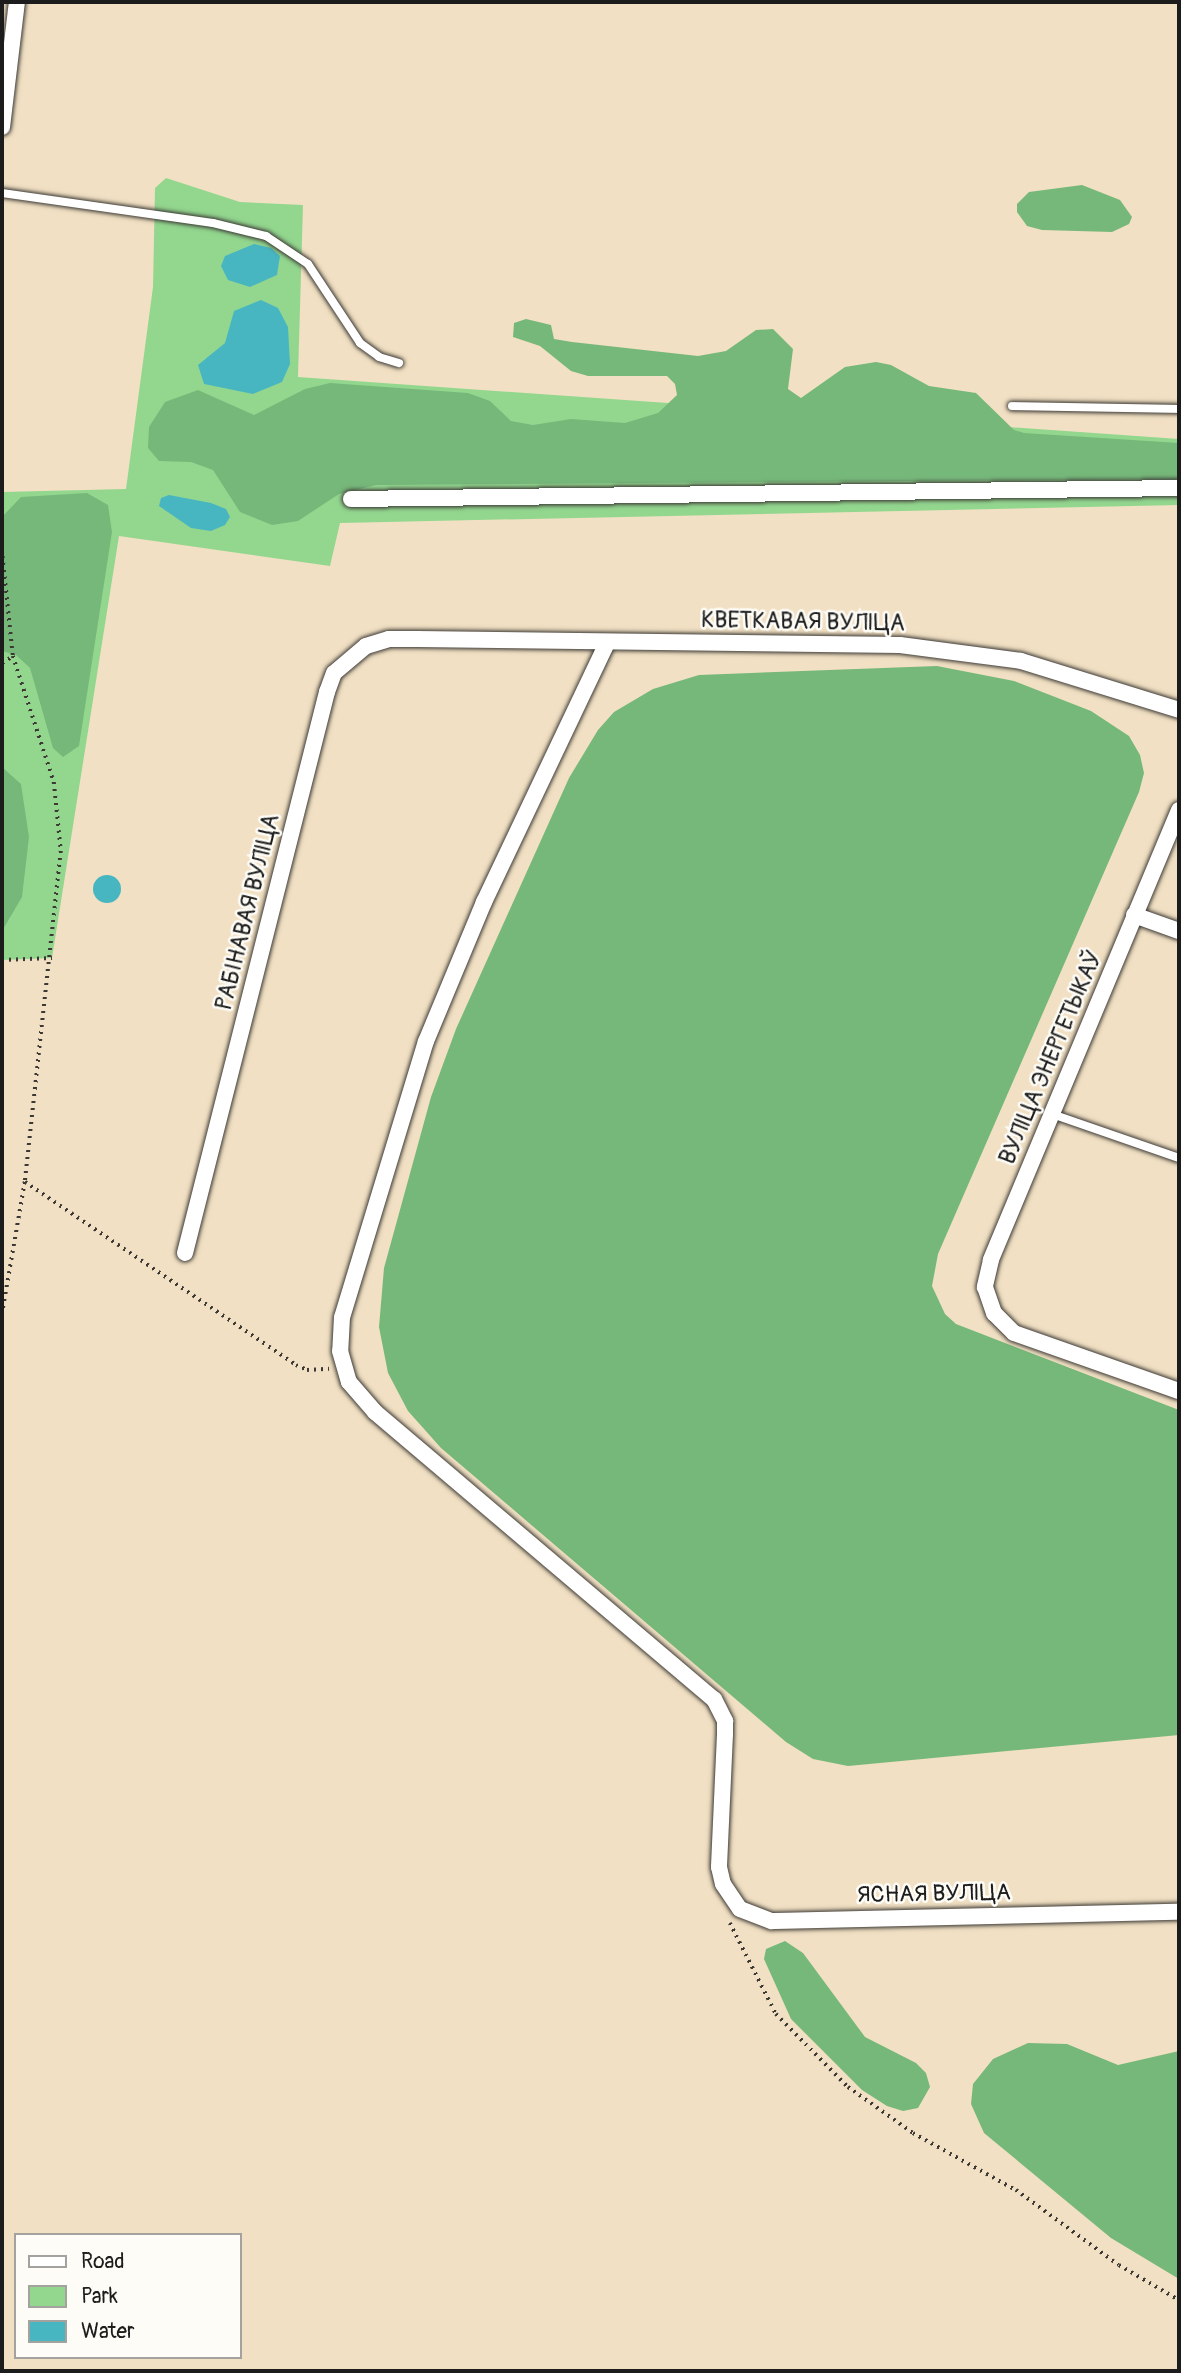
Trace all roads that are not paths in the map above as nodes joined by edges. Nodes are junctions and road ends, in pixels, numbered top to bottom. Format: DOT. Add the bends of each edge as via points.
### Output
graph roads {
  1 [pos="11,11"];
  2 [pos="2,127"];
  3 [pos="2,193"];
  4 [pos="399,363"];
  5 [pos="1012,406"];
  6 [pos="1179,409"];
  7 [pos="1179,488"];
  8 [pos="351,499"];
  9 [pos="417,639"];
  10 [pos="607,642"];
  11 [pos="1179,710"];
  12 [pos="1179,810"];
  13 [pos="1135,915"];
  14 [pos="1179,931"];
  15 [pos="1052,1114"];
  16 [pos="1179,1158"];
  17 [pos="186,1253"];
  18 [pos="1179,1391"];
  19 [pos="1179,1912"];
  1 -- 2 [label="street"];
  3 -- 4 [label="lane" via="213,223 266,236 307,264 360,343 379,357"];
  5 -- 6 [label="lane"];
  7 -- 8 [label="street"];
  9 -- 10 [label="street, КВЕТКАВАЯ ВУЛІЦА"];
  9 -- 17 [label="street, РАБІНАВАЯ ВУЛІЦА" via="389,639 366,646 334,674 327,692"];
  10 -- 11 [label="street, КВЕТКАВАЯ ВУЛІЦА" via="838,643 958,651 1079,676"];
  10 -- 19 [label="street, ЯСНАЯ ВУЛІЦА" via="484,902 426,1041 342,1317 344,1366 360,1397 375,1412 714,1699 725,1721 719,1867 723,1884 740,1909 772,1921"];
  12 -- 13 [label="street, ВУЛІЦА ЭНЕРГЕТЫКАЎ"];
  13 -- 14 [label="street"];
  13 -- 15 [label="street, ВУЛІЦА ЭНЕРГЕТЫКАЎ"];
  15 -- 16 [label="lane"];
  15 -- 18 [label="street, ВУЛІЦА ЭНЕРГЕТЫКАЎ" via="987,1273 988,1301 1002,1324 1029,1339"];
}
